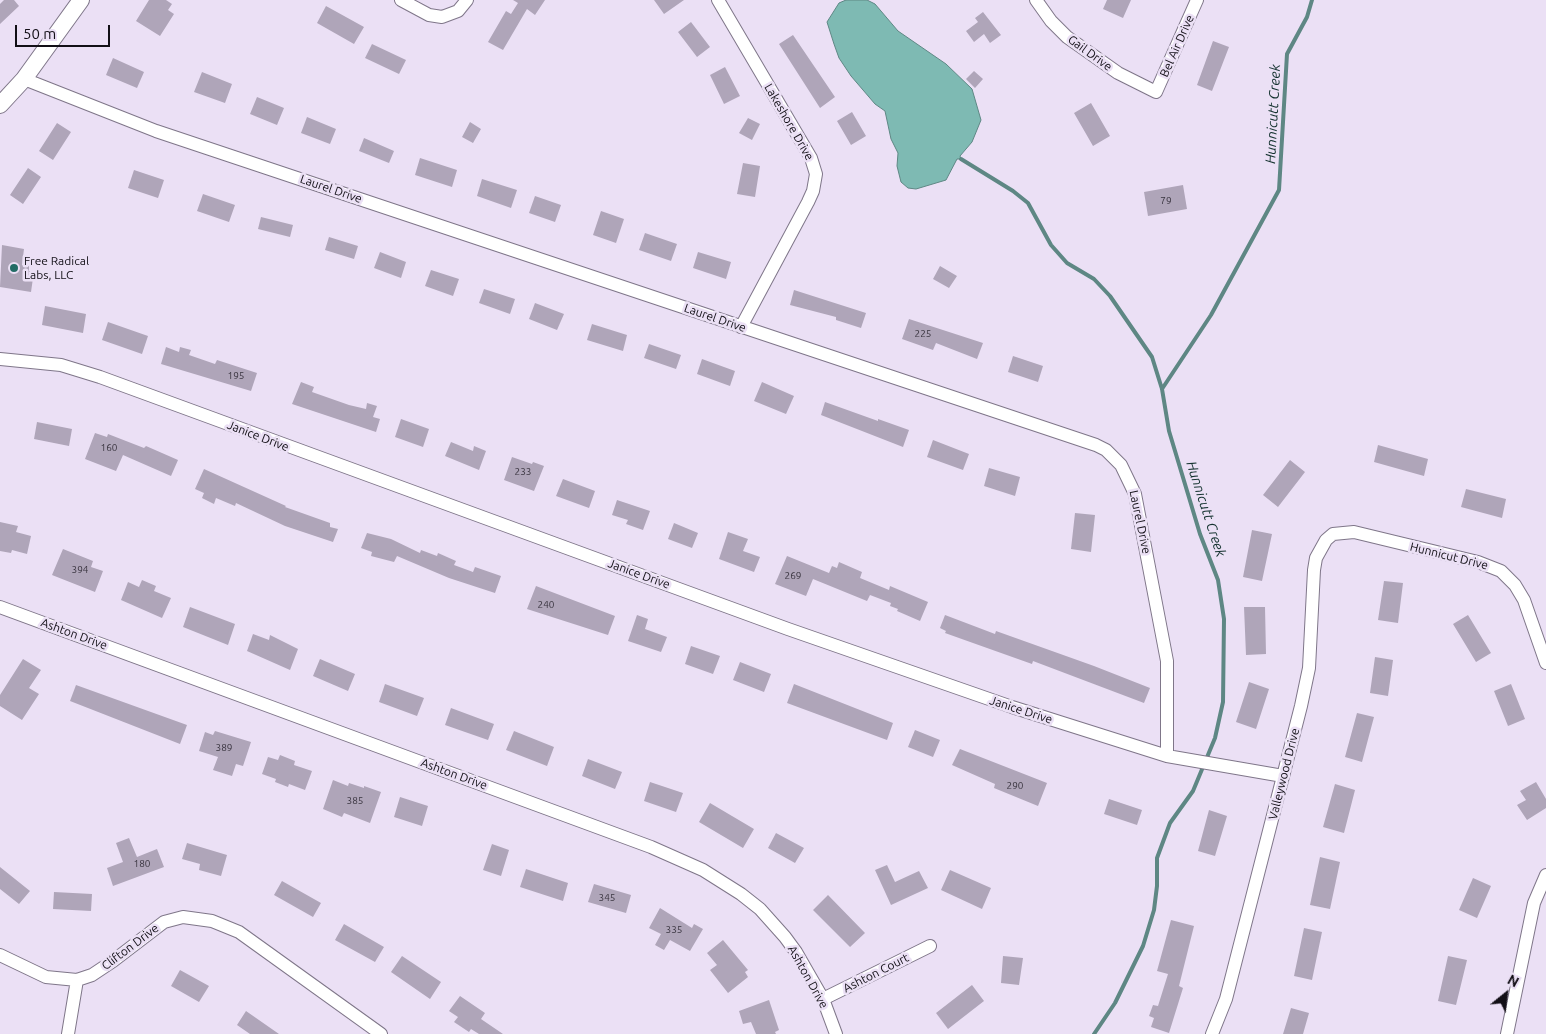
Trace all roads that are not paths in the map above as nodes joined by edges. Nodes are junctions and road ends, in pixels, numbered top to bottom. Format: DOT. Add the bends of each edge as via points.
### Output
graph roads {
  1 [pos="81,0"];
  2 [pos="401,0"];
  3 [pos="467,0"];
  4 [pos="718,0"];
  5 [pos="1036,0"];
  6 [pos="1197,0"];
  7 [pos="24,79"];
  8 [pos="1156,92"];
  9 [pos="0,105"];
  10 [pos="741,327"];
  11 [pos="0,360"];
  12 [pos="1354,532"];
  13 [pos="0,608"];
  14 [pos="1546,662"];
  15 [pos="1167,756"];
  16 [pos="1283,776"];
  17 [pos="1546,875"];
  18 [pos="930,946"];
  19 [pos="0,954"];
  20 [pos="78,980"];
  21 [pos="823,1000"];
  22 [pos="68,1034"];
  23 [pos="381,1034"];
  24 [pos="836,1034"];
  25 [pos="1212,1034"];
  26 [pos="1507,1034"];
  1 -- 7 [label="main road"];
  2 -- 3 [label="street" via="423,12 442,17 458,11"];
  4 -- 10 [label="street, Lakeshore Drive" via="810,158 816,174 814,191"];
  5 -- 8 [label="street, Gail Drive" via="1050,22 1067,36 1118,72"];
  6 -- 8 [label="street, Bel Air Drive"];
  7 -- 9 [label="main road"];
  7 -- 10 [label="street, Laurel Drive" via="156,131"];
  10 -- 15 [label="street, Laurel Drive" via="1096,445 1116,458 1135,494 1167,660"];
  11 -- 15 [label="street, Janice Drive" via="61,366 100,376 839,647"];
  12 -- 14 [label="street, Hunnicut Drive" via="1478,562 1501,572 1516,585 1524,600"];
  12 -- 16 [label="street, Valleywood Drive" via="1333,534 1320,547 1316,558 1309,668"];
  13 -- 21 [label="street, Ashton Drive" via="678,857 723,881 760,909 796,952"];
  15 -- 16 [label="street, Janice Drive"];
  16 -- 25 [label="street, Valleywood Drive" via="1226,999"];
  17 -- 26 [label="street" via="1534,903"];
  18 -- 21 [label="street, Ashton Court"];
  19 -- 20 [label="street" via="46,977"];
  20 -- 22 [label="street"];
  20 -- 23 [label="street, Clifton Drive" via="113,961 164,922 183,916 212,921 238,932"];
  21 -- 24 [label="street, Ashton Drive"];
}
